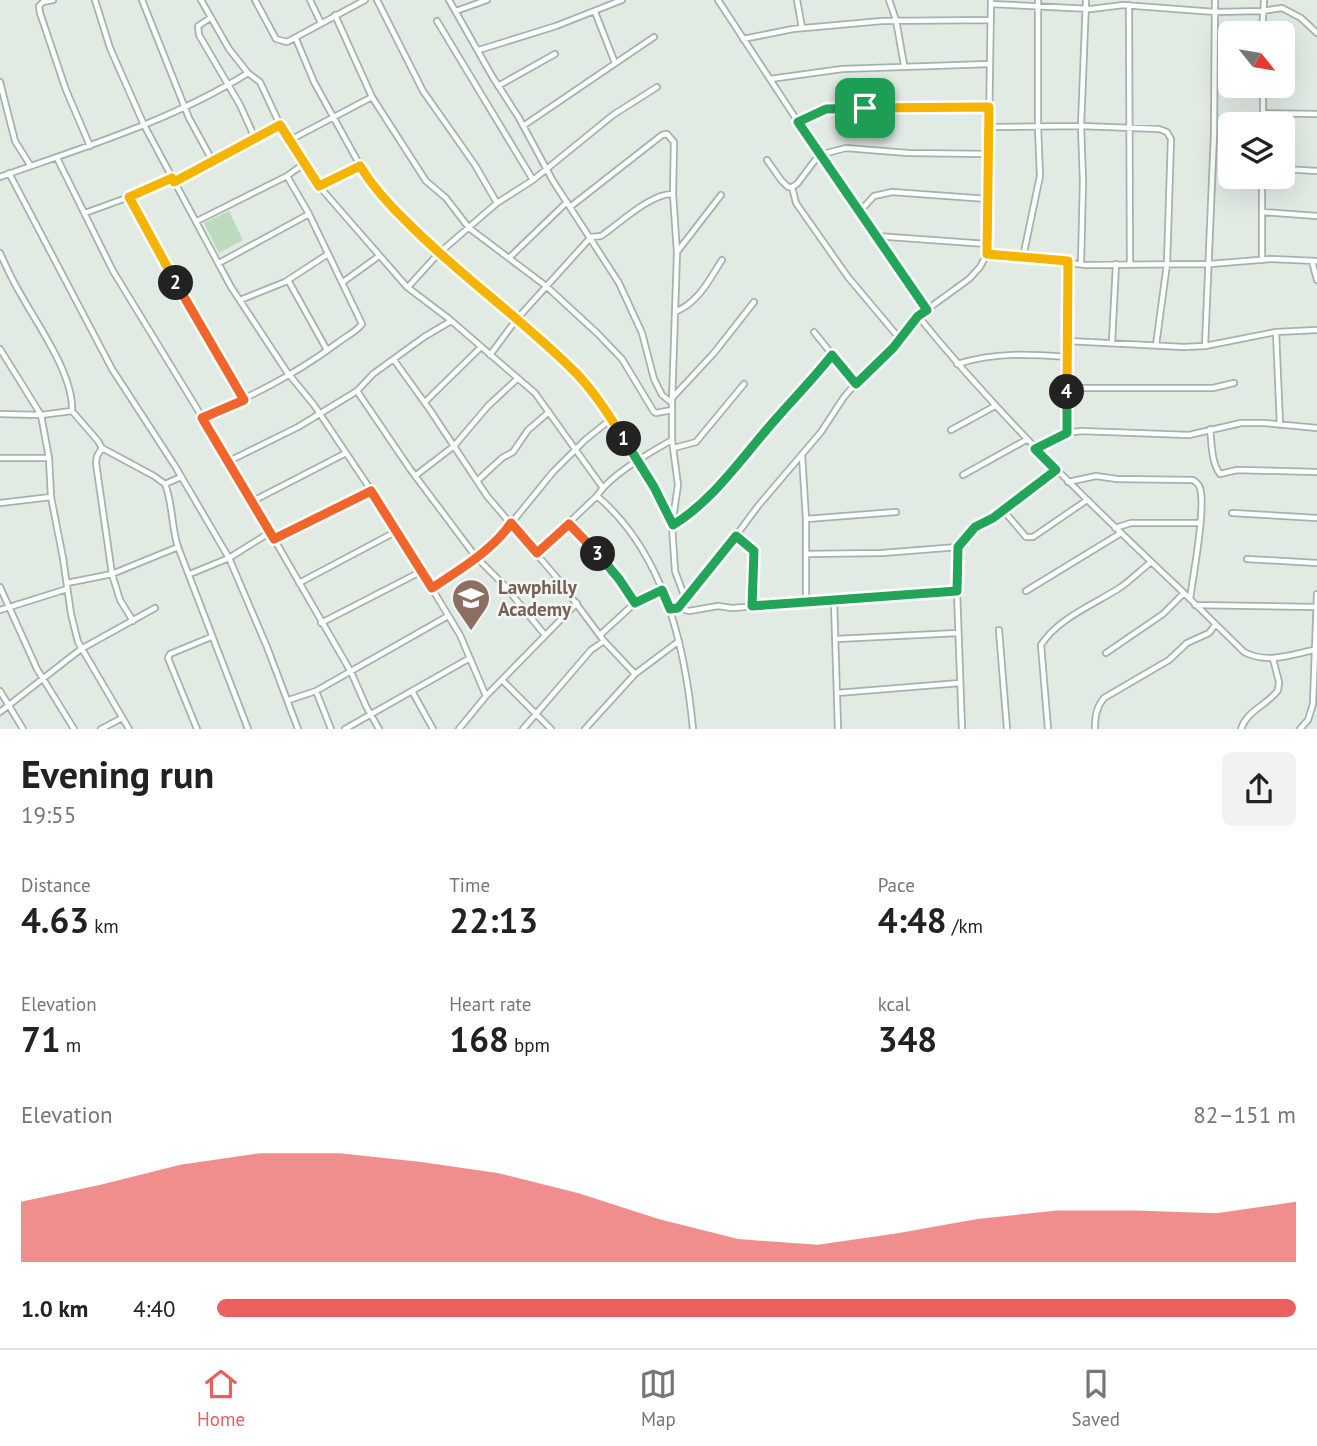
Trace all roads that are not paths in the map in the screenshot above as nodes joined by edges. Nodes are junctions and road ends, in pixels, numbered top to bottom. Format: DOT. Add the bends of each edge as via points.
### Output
graph roads {
  1 [pos="53,0"];
  2 [pos="95,0"];
  3 [pos="142,0"];
  4 [pos="201,0"];
  5 [pos="255,0"];
  6 [pos="310,0"];
  7 [pos="364,0"];
  8 [pos="377,0"];
  9 [pos="449,0"];
  10 [pos="487,0"];
  11 [pos="622,0"];
  12 [pos="718,0"];
  13 [pos="797,0"];
  14 [pos="888,0"];
  15 [pos="1086,0"];
  16 [pos="1174,0"];
  17 [pos="1215,0"];
  18 [pos="1264,0"];
  19 [pos="991,2"];
  20 [pos="1038,3"];
  21 [pos="1125,3"];
  22 [pos="1174,8"];
  23 [pos="1086,9"];
  24 [pos="456,11"];
  25 [pos="1262,11"];
  26 [pos="595,12"];
  27 [pos="1215,12"];
  28 [pos="335,15"];
  29 [pos="210,18"];
  30 [pos="896,20"];
  31 [pos="991,20"];
  32 [pos="437,21"];
  33 [pos="1262,21"];
  34 [pos="321,23"];
  35 [pos="802,28"];
  36 [pos="1317,33"];
  37 [pos="654,37"];
  38 [pos="296,39"];
  39 [pos="743,39"];
  40 [pos="479,50"];
  41 [pos="555,54"];
  42 [pos="615,63"];
  43 [pos="990,64"];
  44 [pos="904,65"];
  45 [pos="248,73"];
  46 [pos="770,79"];
  47 [pos="0,82"];
  48 [pos="228,85"];
  49 [pos="498,86"];
  50 [pos="657,87"];
  51 [pos="372,97"];
  52 [pos="184,106"];
  53 [pos="989,107"];
  54 [pos="1295,114"];
  55 [pos="1317,114"];
  56 [pos="332,118"];
  57 [pos="798,122"];
  58 [pos="144,125"];
  59 [pos="280,125"];
  60 [pos="523,126"];
  61 [pos="1081,126"];
  62 [pos="988,127"];
  63 [pos="1038,127"];
  64 [pos="1129,128"];
  65 [pos="255,138"];
  66 [pos="290,139"];
  67 [pos="90,146"];
  68 [pos="988,154"];
  69 [pos="820,155"];
  70 [pos="57,158"];
  71 [pos="212,160"];
  72 [pos="767,160"];
  73 [pos="304,163"];
  74 [pos="30,165"];
  75 [pos="360,166"];
  76 [pos="546,169"];
  77 [pos="1295,170"];
  78 [pos="1317,171"];
  79 [pos="9,173"];
  80 [pos="287,176"];
  81 [pos="0,177"];
  82 [pos="173,180"];
  83 [pos="533,180"];
  84 [pos="319,186"];
  85 [pos="792,187"];
  86 [pos="1262,189"];
  87 [pos="673,194"];
  88 [pos="721,195"];
  89 [pos="129,197"];
  90 [pos="988,199"];
  91 [pos="497,203"];
  92 [pos="568,204"];
  93 [pos="861,210"];
  94 [pos="1262,212"];
  95 [pos="85,213"];
  96 [pos="309,214"];
  97 [pos="1317,216"];
  98 [pos="197,222"];
  99 [pos="469,228"];
  100 [pos="876,236"];
  101 [pos="591,237"];
  102 [pos="987,244"];
  103 [pos="0,253"];
  104 [pos="677,253"];
  105 [pos="328,254"];
  106 [pos="438,254"];
  107 [pos="987,254"];
  108 [pos="379,256"];
  109 [pos="510,257"];
  110 [pos="1023,257"];
  111 [pos="722,260"];
  112 [pos="1262,260"];
  113 [pos="1068,261"];
  114 [pos="1314,261"];
  115 [pos="219,263"];
  116 [pos="1081,264"];
  117 [pos="1116,264"];
  118 [pos="1167,264"];
  119 [pos="1210,264"];
  120 [pos="1130,265"];
  121 [pos="288,280"];
  122 [pos="1317,280"];
  123 [pos="343,282"];
  124 [pos="546,286"];
  125 [pos="408,287"];
  126 [pos="240,300"];
  127 [pos="754,302"];
  128 [pos="927,310"];
  129 [pos="674,312"];
  130 [pos="918,316"];
  131 [pos="516,320"];
  132 [pos="451,321"];
  133 [pos="1317,330"];
  134 [pos="814,332"];
  135 [pos="1276,332"];
  136 [pos="900,339"];
  137 [pos="1068,341"];
  138 [pos="1112,342"];
  139 [pos="1156,345"];
  140 [pos="1205,346"];
  141 [pos="481,347"];
  142 [pos="0,349"];
  143 [pos="327,350"];
  144 [pos="490,355"];
  145 [pos="832,355"];
  146 [pos="1068,357"];
  147 [pos="394,360"];
  148 [pos="957,364"];
  149 [pos="290,376"];
  150 [pos="517,379"];
  151 [pos="1234,383"];
  152 [pos="744,384"];
  153 [pos="856,384"];
  154 [pos="1067,388"];
  155 [pos="357,391"];
  156 [pos="244,400"];
  157 [pos="672,401"];
  158 [pos="425,402"];
  159 [pos="995,407"];
  160 [pos="672,410"];
  161 [pos="72,411"];
  162 [pos="549,412"];
  163 [pos="319,413"];
  164 [pos="0,414"];
  165 [pos="41,415"];
  166 [pos="202,418"];
  167 [pos="611,419"];
  168 [pos="1280,425"];
  169 [pos="1317,428"];
  170 [pos="1210,429"];
  171 [pos="951,430"];
  172 [pos="1067,433"];
  173 [pos="672,440"];
  174 [pos="1027,440"];
  175 [pos="454,446"];
  176 [pos="102,448"];
  177 [pos="674,448"];
  178 [pos="1035,449"];
  179 [pos="576,450"];
  180 [pos="345,453"];
  181 [pos="802,454"];
  182 [pos="0,458"];
  183 [pos="49,458"];
  184 [pos="229,461"];
  185 [pos="638,461"];
  186 [pos="1056,470"];
  187 [pos="1317,472"];
  188 [pos="415,475"];
  189 [pos="963,475"];
  190 [pos="181,477"];
  191 [pos="477,481"];
  192 [pos="1068,481"];
  193 [pos="165,484"];
  194 [pos="603,488"];
  195 [pos="371,491"];
  196 [pos="597,496"];
  197 [pos="51,497"];
  198 [pos="1087,500"];
  199 [pos="251,502"];
  200 [pos="0,503"];
  201 [pos="1003,510"];
  202 [pos="896,512"];
  203 [pos="1232,513"];
  204 [pos="1317,518"];
  205 [pos="806,519"];
  206 [pos="511,523"];
  207 [pos="1200,523"];
  208 [pos="569,524"];
  209 [pos="673,525"];
  210 [pos="1115,528"];
  211 [pos="397,531"];
  212 [pos="269,533"];
  213 [pos="1121,533"];
  214 [pos="736,536"];
  215 [pos="274,539"];
  216 [pos="178,547"];
  217 [pos="958,547"];
  218 [pos="537,553"];
  219 [pos="806,554"];
  220 [pos="476,557"];
  221 [pos="229,558"];
  222 [pos="1247,559"];
  223 [pos="1151,562"];
  224 [pos="1317,563"];
  225 [pos="422,571"];
  226 [pos="112,574"];
  227 [pos="190,574"];
  228 [pos="299,583"];
  229 [pos="67,586"];
  230 [pos="0,587"];
  231 [pos="432,588"];
  232 [pos="662,590"];
  233 [pos="957,591"];
  234 [pos="1026,592"];
  235 [pos="1184,593"];
  236 [pos="1317,594"];
  237 [pos="685,598"];
  238 [pos="1190,599"];
  239 [pos="834,601"];
  240 [pos="577,603"];
  241 [pos="635,603"];
  242 [pos="806,603"];
  243 [pos="1195,605"];
  244 [pos="752,606"];
  245 [pos="9,607"];
  246 [pos="1316,607"];
  247 [pos="155,608"];
  248 [pos="678,608"];
  249 [pos="670,609"];
  250 [pos="0,610"];
  251 [pos="448,616"];
  252 [pos="133,621"];
  253 [pos="321,623"];
  254 [pos="1215,625"];
  255 [pos="999,630"];
  256 [pos="958,633"];
  257 [pos="545,635"];
  258 [pos="600,635"];
  259 [pos="211,637"];
  260 [pos="836,639"];
  261 [pos="679,640"];
  262 [pos="604,641"];
  263 [pos="81,649"];
  264 [pos="1314,650"];
  265 [pos="1106,653"];
  266 [pos="470,658"];
  267 [pos="1273,659"];
  268 [pos="351,673"];
  269 [pos="635,674"];
  270 [pos="44,678"];
  271 [pos="503,681"];
  272 [pos="960,683"];
  273 [pos="0,691"];
  274 [pos="316,691"];
  275 [pos="412,691"];
  276 [pos="838,694"];
  277 [pos="486,696"];
  278 [pos="289,700"];
  279 [pos="9,707"];
  280 [pos="0,712"];
  281 [pos="536,713"];
  282 [pos="371,715"];
  283 [pos="122,718"];
  284 [pos="23,729"];
  285 [pos="74,729"];
  286 [pos="101,729"];
  287 [pos="129,729"];
  288 [pos="197,729"];
  289 [pos="248,729"];
  290 [pos="298,729"];
  291 [pos="331,729"];
  292 [pos="345,729"];
  293 [pos="379,729"];
  294 [pos="433,729"];
  295 [pos="459,729"];
  296 [pos="523,729"];
  297 [pos="551,729"];
  298 [pos="585,729"];
  299 [pos="693,729"];
  300 [pos="838,729"];
  301 [pos="962,729"];
  302 [pos="1007,729"];
  303 [pos="1048,729"];
  304 [pos="1095,729"];
  305 [pos="1241,729"];
  306 [pos="1300,729"];
  1 -- 67 [label="street" via="39,6 40,13"];
  2 -- 58 [label="street" via="110,48"];
  3 -- 52 [label="street"];
  4 -- 29 [label="street"];
  5 -- 38 [label="street" via="276,39"];
  6 -- 34 [label="street"];
  7 -- 28 [label="street"];
  8 -- 91 [label="street" via="423,91"];
  9 -- 24 [label="street"];
  10 -- 24 [label="street"];
  11 -- 26 [label="street"];
  12 -- 39 [label="street"];
  13 -- 35 [label="street"];
  14 -- 30 [label="street"];
  15 -- 23 [label="street"];
  16 -- 22 [label="street"];
  17 -- 27 [label="street"];
  18 -- 25 [label="street"];
  19 -- 20 [label="street"];
  19 -- 31 [label="street"];
  20 -- 23 [label="street"];
  20 -- 63 [label="street"];
  21 -- 22 [label="street"];
  21 -- 23 [label="street"];
  21 -- 64 [label="street"];
  22 -- 27 [label="street"];
  23 -- 61 [label="street"];
  24 -- 40 [label="street"];
  25 -- 27 [label="street"];
  25 -- 33 [label="street"];
  25 -- 36 [label="street" via="1282,8"];
  26 -- 40 [label="street"];
  26 -- 42 [label="street"];
  27 -- 119 [label="street"];
  28 -- 34 [label="street"];
  28 -- 51 [label="street"];
  29 -- 45 [label="street"];
  29 -- 48 [label="street" via="198,30"];
  30 -- 31 [label="street"];
  30 -- 35 [label="street"];
  30 -- 44 [label="street"];
  31 -- 43 [label="street"];
  32 -- 83 [label="street"];
  34 -- 38 [label="street"];
  35 -- 39 [label="street"];
  37 -- 42 [label="street"];
  38 -- 56 [label="street"];
  39 -- 46 [label="street"];
  40 -- 49 [label="street"];
  41 -- 49 [label="street"];
  42 -- 60 [label="street"];
  43 -- 44 [label="street"];
  43 -- 53 [label="street"];
  44 -- 46 [label="street"];
  45 -- 48 [label="street"];
  45 -- 59 [label="street" via="260,82"];
  46 -- 57 [label="street"];
  47 -- 74 [label="street" via="15,141"];
  48 -- 52 [label="street"];
  48 -- 65 [label="street"];
  49 -- 60 [label="street"];
  50 -- 76 [label="street" via="613,115"];
  51 -- 56 [label="street"];
  51 -- 99 [label="street" via="426,181"];
  52 -- 58 [label="street"];
  52 -- 71 [label="street"];
  53 -- 57 [label="street" via="826,109"];
  53 -- 62 [label="street"];
  54 -- 55 [label="street"];
  56 -- 66 [label="street"];
  56 -- 75 [label="street"];
  57 -- 69 [label="street"];
  58 -- 67 [label="street"];
  58 -- 82 [label="street"];
  59 -- 65 [label="street"];
  59 -- 66 [label="street"];
  60 -- 76 [label="street"];
  61 -- 63 [label="street"];
  61 -- 64 [label="street"];
  61 -- 116 [label="street"];
  62 -- 63 [label="street"];
  62 -- 68 [label="street"];
  63 -- 110 [label="street" via="1040,176"];
  64 -- 118 [label="street" via="1159,129 1171,139"];
  64 -- 120 [label="street"];
  65 -- 71 [label="street"];
  66 -- 73 [label="street"];
  67 -- 70 [label="street"];
  68 -- 69 [label="street" via="846,148"];
  68 -- 90 [label="street"];
  69 -- 85 [label="street"];
  69 -- 93 [label="street"];
  70 -- 74 [label="street"];
  70 -- 95 [label="street"];
  71 -- 82 [label="street"];
  72 -- 85 [label="street"];
  73 -- 80 [label="street"];
  73 -- 84 [label="street"];
  74 -- 79 [label="street"];
  75 -- 84 [label="street"];
  75 -- 106 [label="street"];
  76 -- 83 [label="street"];
  76 -- 92 [label="street"];
  77 -- 78 [label="street"];
  79 -- 81 [label="street"];
  79 -- 190 [label="street" via="112,369"];
  80 -- 96 [label="street"];
  80 -- 98 [label="street"];
  82 -- 89 [label="street"];
  82 -- 98 [label="street"];
  83 -- 91 [label="street"];
  84 -- 108 [label="street"];
  85 -- 136 [label="street" via="796,204"];
  86 -- 94 [label="street"];
  87 -- 92 [label="street" via="674,142 667,134"];
  87 -- 101 [label="street" via="652,201 601,236"];
  87 -- 104 [label="street"];
  88 -- 104 [label="street"];
  89 -- 95 [label="street"];
  89 -- 156 [label="street"];
  90 -- 93 [label="street" via="892,192 874,196"];
  90 -- 102 [label="street"];
  91 -- 99 [label="street"];
  92 -- 101 [label="street"];
  92 -- 109 [label="street"];
  93 -- 100 [label="street"];
  94 -- 97 [label="street"];
  94 -- 112 [label="street"];
  95 -- 166 [label="street" via="113,271"];
  96 -- 105 [label="street"];
  96 -- 115 [label="street"];
  98 -- 115 [label="street"];
  99 -- 106 [label="street"];
  99 -- 109 [label="street"];
  100 -- 102 [label="street"];
  100 -- 128 [label="street"];
  101 -- 124 [label="street"];
  101 -- 157 [label="street" via="633,309 654,379 662,395"];
  102 -- 107 [label="street"];
  103 -- 161 [label="street" via="60,363"];
  104 -- 129 [label="street"];
  105 -- 121 [label="street"];
  105 -- 123 [label="street"];
  106 -- 125 [label="street"];
  106 -- 131 [label="street"];
  107 -- 110 [label="street"];
  107 -- 128 [label="street" via="969,279"];
  108 -- 123 [label="street"];
  108 -- 125 [label="street"];
  109 -- 124 [label="street"];
  110 -- 113 [label="street"];
  111 -- 129 [label="street" via="699,295"];
  112 -- 114 [label="street"];
  112 -- 119 [label="street"];
  113 -- 116 [label="street"];
  113 -- 137 [label="street"];
  114 -- 122 [label="street"];
  115 -- 126 [label="street"];
  116 -- 117 [label="street"];
  117 -- 120 [label="street"];
  117 -- 138 [label="street"];
  118 -- 119 [label="street"];
  118 -- 120 [label="street"];
  118 -- 139 [label="street"];
  119 -- 140 [label="street"];
  121 -- 126 [label="street"];
  121 -- 143 [label="street"];
  123 -- 143 [label="street" via="362,324"];
  124 -- 131 [label="street"];
  124 -- 160 [label="street" via="622,359 654,412"];
  125 -- 132 [label="street"];
  126 -- 149 [label="street"];
  127 -- 157 [label="street"];
  128 -- 130 [label="street"];
  129 -- 157 [label="street"];
  130 -- 136 [label="street"];
  130 -- 148 [label="street"];
  131 -- 144 [label="street"];
  131 -- 167 [label="street" via="576,373"];
  132 -- 141 [label="street"];
  132 -- 147 [label="street"];
  133 -- 135 [label="street"];
  134 -- 145 [label="street"];
  135 -- 140 [label="street"];
  135 -- 168 [label="street"];
  136 -- 153 [label="street"];
  137 -- 138 [label="street"];
  137 -- 146 [label="street"];
  138 -- 139 [label="street"];
  139 -- 140 [label="street"];
  141 -- 144 [label="street"];
  141 -- 158 [label="street"];
  142 -- 165 [label="street"];
  143 -- 149 [label="street"];
  144 -- 150 [label="street"];
  145 -- 153 [label="street"];
  145 -- 209 [label="street" via="704,501"];
  146 -- 148 [label="street" via="983,356"];
  146 -- 154 [label="street"];
  147 -- 155 [label="street"];
  147 -- 158 [label="street"];
  148 -- 159 [label="street"];
  149 -- 156 [label="street"];
  149 -- 163 [label="street"];
  150 -- 162 [label="street"];
  150 -- 175 [label="street"];
  151 -- 154 [label="street" via="1213,388"];
  152 -- 177 [label="street" via="696,442"];
  153 -- 181 [label="street"];
  154 -- 172 [label="street"];
  155 -- 163 [label="street"];
  155 -- 188 [label="street"];
  156 -- 166 [label="street"];
  157 -- 160 [label="street"];
  158 -- 175 [label="street"];
  159 -- 171 [label="street"];
  159 -- 174 [label="street"];
  160 -- 173 [label="street"];
  161 -- 165 [label="street"];
  161 -- 176 [label="street"];
  162 -- 179 [label="street"];
  162 -- 191 [label="street" via="528,430 513,452"];
  163 -- 180 [label="street"];
  163 -- 184 [label="street"];
  164 -- 165 [label="street"];
  165 -- 183 [label="street"];
  166 -- 184 [label="street"];
  167 -- 179 [label="street"];
  167 -- 185 [label="street"];
  168 -- 169 [label="street"];
  168 -- 170 [label="street" via="1241,423"];
  170 -- 172 [label="street" via="1189,435"];
  170 -- 187 [label="street" via="1220,474 1237,470"];
  172 -- 178 [label="street"];
  173 -- 177 [label="street"];
  173 -- 185 [label="street"];
  174 -- 178 [label="street"];
  174 -- 189 [label="street"];
  175 -- 188 [label="street"];
  175 -- 191 [label="street"];
  176 -- 193 [label="street"];
  176 -- 226 [label="street" via="96,463"];
  177 -- 209 [label="street" via="678,485"];
  178 -- 186 [label="street"];
  179 -- 194 [label="street"];
  179 -- 206 [label="street"];
  180 -- 195 [label="street"];
  180 -- 199 [label="street"];
  181 -- 205 [label="street"];
  181 -- 214 [label="street"];
  182 -- 183 [label="street"];
  183 -- 197 [label="street"];
  184 -- 199 [label="street"];
  185 -- 194 [label="street"];
  185 -- 209 [label="street"];
  186 -- 192 [label="street"];
  186 -- 201 [label="street"];
  188 -- 220 [label="street"];
  190 -- 193 [label="street"];
  190 -- 221 [label="street"];
  191 -- 206 [label="street"];
  192 -- 198 [label="street"];
  192 -- 207 [label="street" via="1096,476 1193,480 1201,490"];
  193 -- 216 [label="street"];
  194 -- 196 [label="street"];
  195 -- 211 [label="street"];
  195 -- 215 [label="street"];
  196 -- 208 [label="street"];
  196 -- 232 [label="street" via="628,528"];
  197 -- 200 [label="street"];
  197 -- 229 [label="street"];
  198 -- 201 [label="street" via="1033,537 1021,533"];
  198 -- 210 [label="street"];
  199 -- 212 [label="street"];
  201 -- 217 [label="street" via="975,527"];
  202 -- 205 [label="street"];
  203 -- 204 [label="street"];
  205 -- 219 [label="street"];
  206 -- 218 [label="street"];
  206 -- 220 [label="street"];
  207 -- 210 [label="street" via="1131,523"];
  207 -- 238 [label="street"];
  208 -- 218 [label="street"];
  208 -- 241 [label="street"];
  209 -- 237 [label="street" via="675,571"];
  210 -- 213 [label="street"];
  211 -- 225 [label="street"];
  211 -- 228 [label="street"];
  212 -- 215 [label="street"];
  212 -- 221 [label="street"];
  213 -- 223 [label="street"];
  213 -- 234 [label="street"];
  214 -- 237 [label="street"];
  214 -- 244 [label="street" via="754,551"];
  215 -- 228 [label="street"];
  216 -- 226 [label="street"];
  216 -- 227 [label="street"];
  217 -- 219 [label="street"];
  217 -- 233 [label="street"];
  218 -- 240 [label="street"];
  219 -- 242 [label="street"];
  220 -- 231 [label="street"];
  220 -- 257 [label="street"];
  221 -- 227 [label="street"];
  221 -- 278 [label="street"];
  222 -- 224 [label="street"];
  223 -- 235 [label="street"];
  223 -- 303 [label="street" via="1049,634 1041,645"];
  225 -- 231 [label="street"];
  225 -- 253 [label="street"];
  226 -- 229 [label="street"];
  226 -- 252 [label="street"];
  227 -- 259 [label="street"];
  228 -- 253 [label="street"];
  229 -- 245 [label="street"];
  229 -- 263 [label="street"];
  230 -- 245 [label="street"];
  231 -- 251 [label="street"];
  232 -- 241 [label="street"];
  232 -- 249 [label="street"];
  233 -- 239 [label="street"];
  233 -- 256 [label="street"];
  235 -- 238 [label="street"];
  235 -- 265 [label="street" via="1163,614"];
  236 -- 246 [label="street"];
  237 -- 248 [label="street"];
  238 -- 243 [label="street"];
  239 -- 242 [label="street"];
  239 -- 260 [label="street"];
  240 -- 257 [label="street"];
  240 -- 258 [label="street"];
  241 -- 258 [label="street"];
  242 -- 244 [label="street"];
  243 -- 246 [label="street"];
  243 -- 254 [label="street"];
  244 -- 248 [label="street"];
  245 -- 250 [label="street"];
  245 -- 270 [label="street"];
  246 -- 264 [label="street"];
  247 -- 252 [label="street"];
  248 -- 249 [label="street"];
  249 -- 261 [label="street"];
  251 -- 266 [label="street"];
  251 -- 268 [label="street"];
  252 -- 263 [label="street"];
  253 -- 268 [label="street"];
  254 -- 267 [label="street" via="1244,652"];
  254 -- 304 [label="street" via="1169,660 1104,698 1098,705"];
  255 -- 302 [label="street"];
  256 -- 260 [label="street"];
  256 -- 272 [label="street"];
  257 -- 271 [label="street"];
  258 -- 262 [label="street"];
  259 -- 288 [label="street" via="168,658"];
  259 -- 289 [label="street"];
  260 -- 276 [label="street"];
  261 -- 269 [label="street"];
  261 -- 299 [label="street"];
  262 -- 269 [label="street"];
  262 -- 281 [label="street"];
  263 -- 270 [label="street"];
  263 -- 283 [label="street"];
  264 -- 267 [label="street"];
  264 -- 306 [label="street" via="1311,713"];
  266 -- 275 [label="street"];
  266 -- 277 [label="street"];
  267 -- 305 [label="street" via="1278,690"];
  268 -- 274 [label="street"];
  268 -- 282 [label="street"];
  269 -- 298 [label="street"];
  270 -- 279 [label="street"];
  270 -- 285 [label="street"];
  271 -- 277 [label="street"];
  271 -- 281 [label="street"];
  272 -- 276 [label="street"];
  272 -- 301 [label="street"];
  273 -- 279 [label="street"];
  274 -- 278 [label="street"];
  274 -- 291 [label="street"];
  275 -- 282 [label="street"];
  275 -- 294 [label="street"];
  276 -- 300 [label="street"];
  277 -- 295 [label="street"];
  278 -- 290 [label="street"];
  279 -- 280 [label="street"];
  279 -- 284 [label="street"];
  281 -- 296 [label="street"];
  281 -- 297 [label="street"];
  282 -- 292 [label="street"];
  282 -- 293 [label="street"];
  283 -- 286 [label="street"];
  283 -- 287 [label="street"];
}
